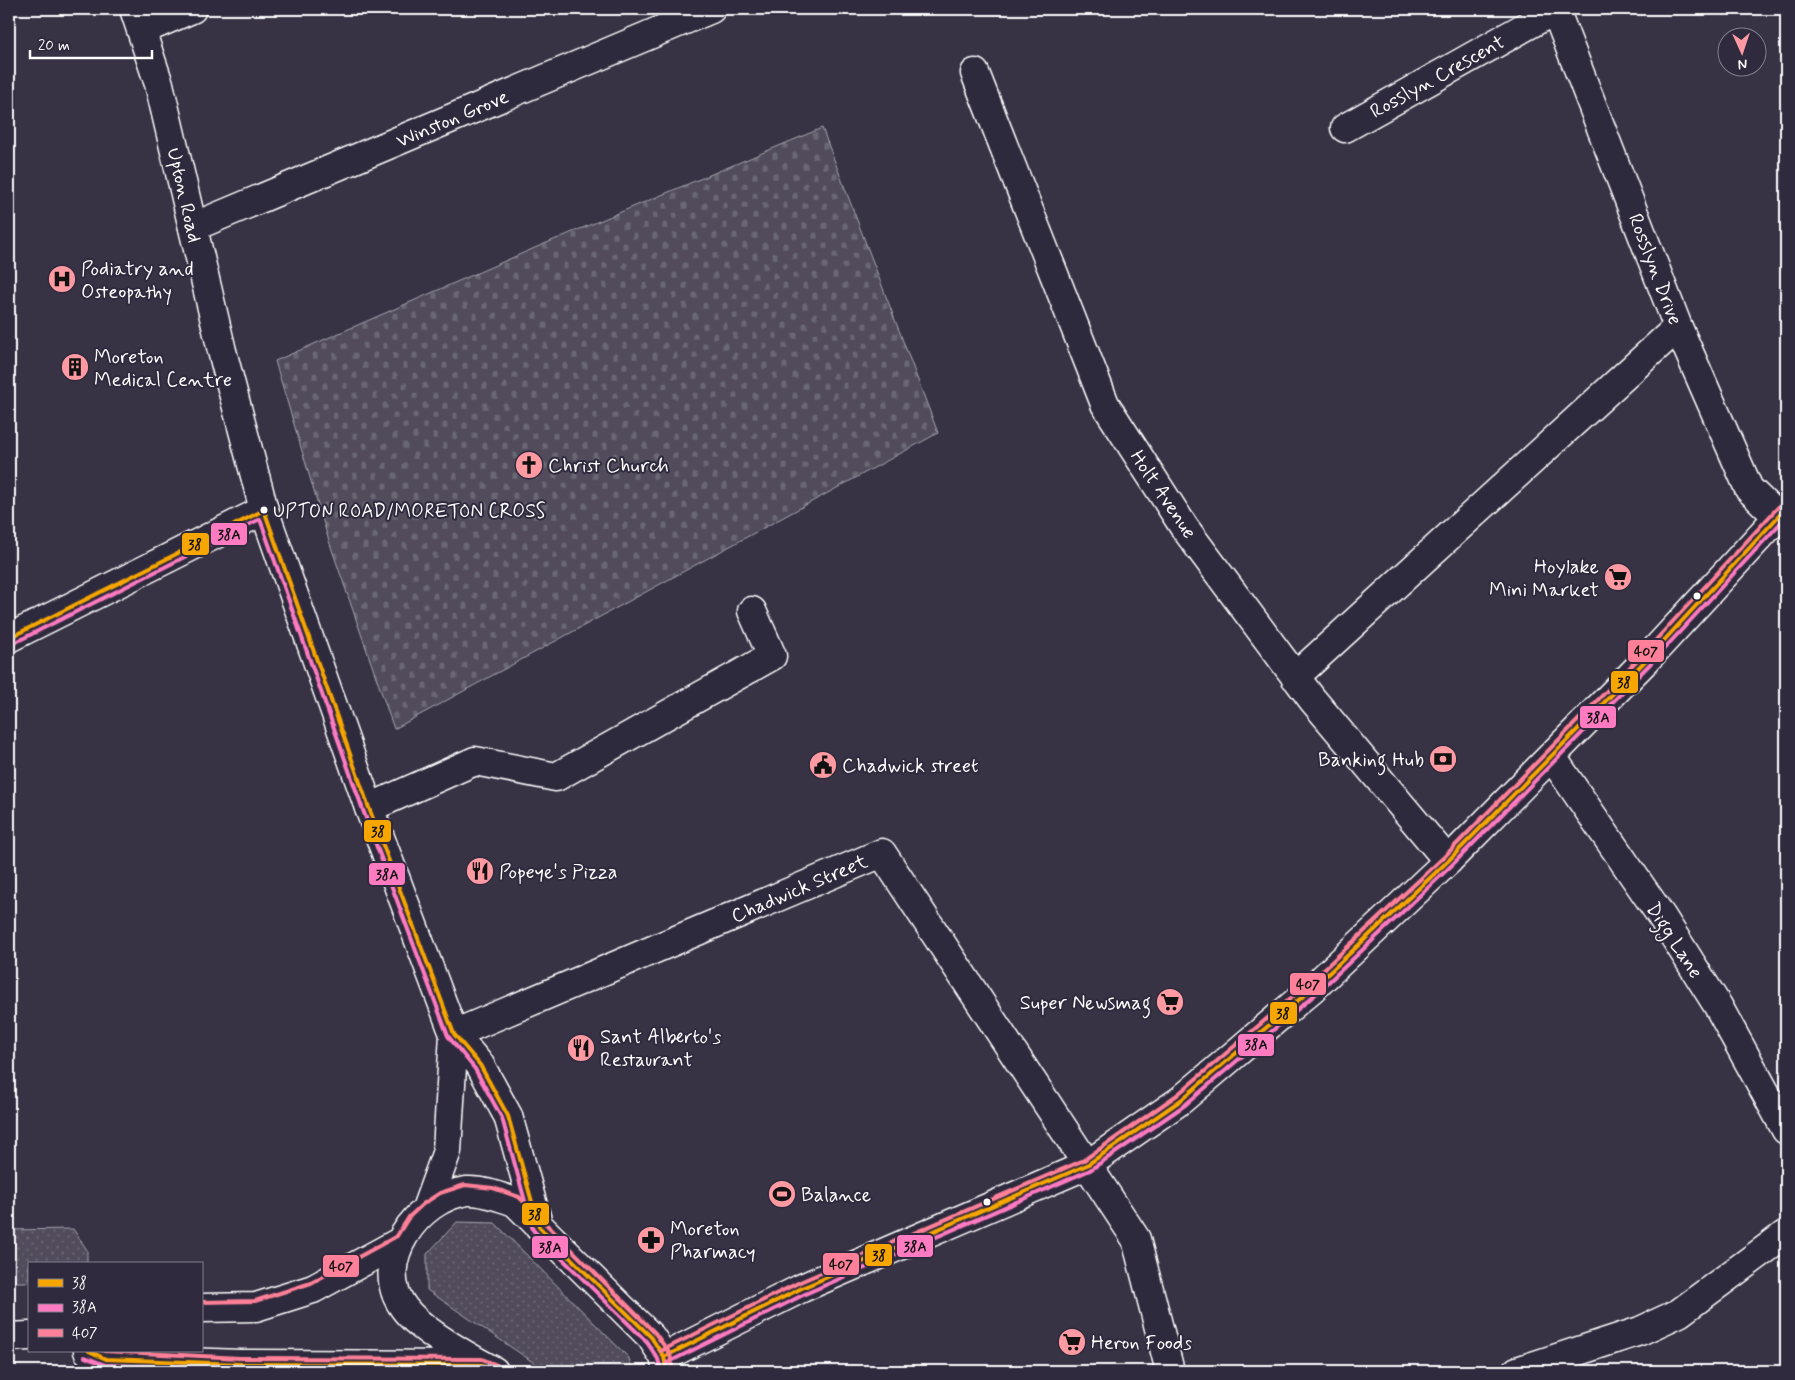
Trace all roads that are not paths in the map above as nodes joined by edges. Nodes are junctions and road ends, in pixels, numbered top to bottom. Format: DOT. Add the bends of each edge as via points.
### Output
graph roads {
  1 [pos="192,9"];
  2 [pos="711,9"];
  3 [pos="1555,9"];
  4 [pos="139,19"];
  5 [pos="975,73"];
  6 [pos="1345,128"];
  7 [pos="193,227"];
  8 [pos="1678,327"];
  9 [pos="264,510"];
  10 [pos="1782,512"];
  11 [pos="752,611"];
  12 [pos="9,638"];
  13 [pos="1295,677"];
  14 [pos="1552,757"];
  15 [pos="369,808"];
  16 [pos="1448,861"];
  17 [pos="454,1034"];
  18 [pos="1786,1130"];
  19 [pos="1087,1165"];
  20 [pos="426,1208"];
  21 [pos="539,1227"];
  22 [pos="1786,1234"];
  23 [pos="401,1241"];
  24 [pos="202,1308"];
  25 [pos="28,1336"];
  26 [pos="9,1337"];
  27 [pos="90,1352"];
  28 [pos="665,1364"];
  29 [pos="369,1368"];
  30 [pos="488,1368"];
  31 [pos="1170,1371"];
  32 [pos="1517,1371"];
  1 -- 4 [label="street"];
  2 -- 7 [label="street, Winston Grove"];
  3 -- 6 [label="street, Rosslyn Crescent"];
  3 -- 8 [label="street, Rosslyn Drive"];
  4 -- 7 [label="street, Upton Road" via="159,84"];
  5 -- 13 [label="street, Holt Avenue" via="1105,404 1184,527"];
  7 -- 9 [label="street, Upton Road"];
  8 -- 10 [label="street, Rosslyn Drive" via="1749,489"];
  8 -- 13 [label="street"];
  9 -- 12 [label="street"];
  9 -- 15 [label="street, Upton Road"];
  10 -- 14 [label="street"];
  11 -- 15 [label="street" via="772,656 556,777 475,761"];
  13 -- 16 [label="street, Holt Avenue"];
  14 -- 16 [label="street"];
  14 -- 18 [label="street, Digg Lane" via="1662,917 1718,1006"];
  15 -- 17 [label="street, Upton Road"];
  16 -- 19 [label="street" via="1314,987 1181,1100"];
  17 -- 19 [label="street, Chadwick Street" via="882,853"];
  17 -- 20 [label="street, Upton Road" via="447,1151"];
  17 -- 21 [label="street, Upton Road" via="480,1065 508,1116"];
  19 -- 28 [label="street" via="802,1288"];
  19 -- 31 [label="street" via="1136,1238"];
  20 -- 21 [label="street" via="467,1191 492,1194 515,1202"];
  20 -- 23 [label="street"];
  21 -- 28 [label="street" via="651,1337"];
  22 -- 32 [label="street" via="1679,1313 1640,1331"];
  23 -- 24 [label="street" via="314,1289 256,1307"];
  23 -- 30 [label="street" via="392,1264 395,1290 403,1307 419,1324"];
  25 -- 26 [label="street"];
  27 -- 29 [label="street" via="106,1359"];
  29 -- 30 [label="street"];
}
